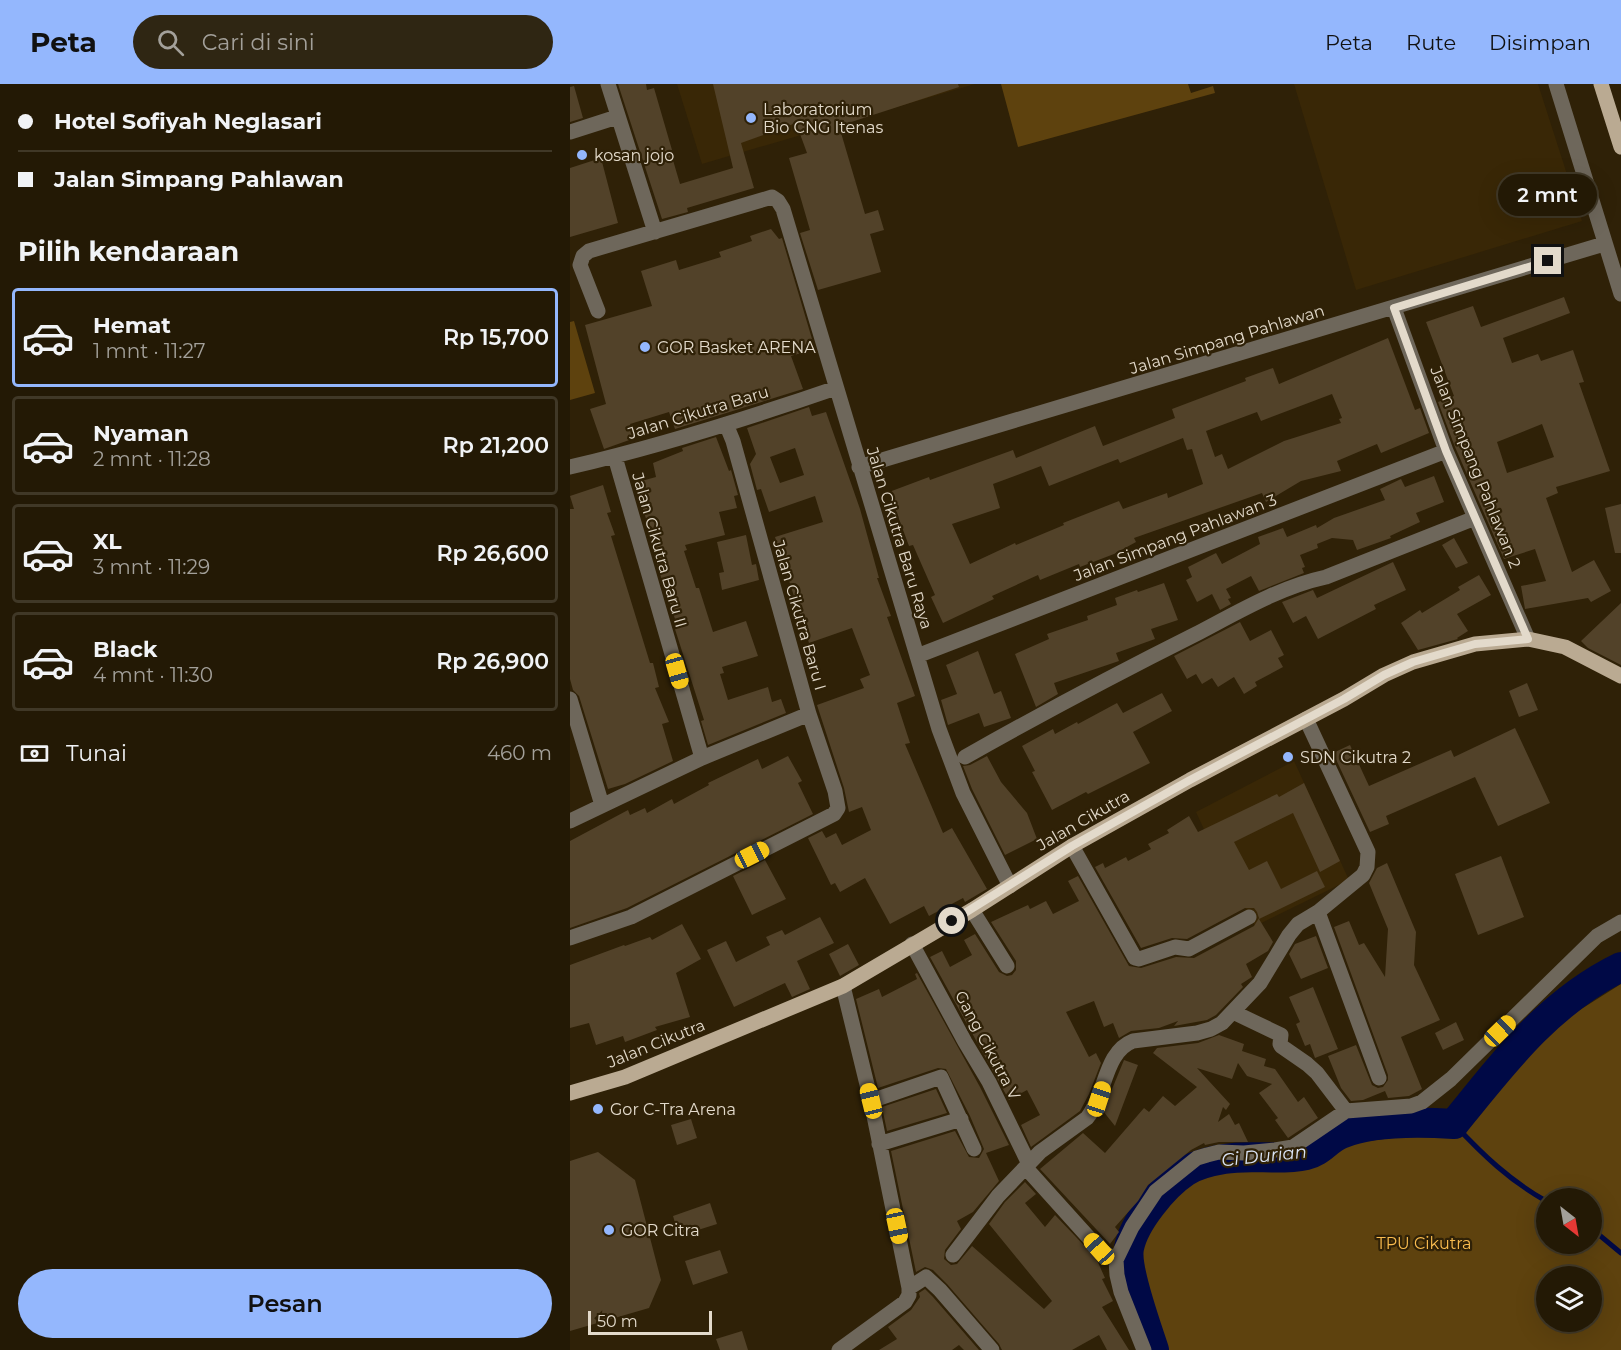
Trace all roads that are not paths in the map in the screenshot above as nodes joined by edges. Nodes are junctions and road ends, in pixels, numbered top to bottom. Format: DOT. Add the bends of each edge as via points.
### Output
graph roads {
  1 [pos="608,84"];
  2 [pos="1556,84"];
  3 [pos="1601,84"];
  4 [pos="617,117"];
  5 [pos="570,132"];
  6 [pos="1621,147"];
  7 [pos="655,232"];
  8 [pos="1604,244"];
  9 [pos="1621,294"];
  10 [pos="1394,308"];
  11 [pos="598,311"];
  12 [pos="836,388"];
  13 [pos="726,424"];
  14 [pos="1446,451"];
  15 [pos="615,456"];
  16 [pos="570,467"];
  17 [pos="859,467"];
  18 [pos="1475,518"];
  19 [pos="1528,639"];
  20 [pos="917,657"];
  21 [pos="1621,676"];
  22 [pos="570,699"];
  23 [pos="809,714"];
  24 [pos="1306,719"];
  25 [pos="965,757"];
  26 [pos="702,758"];
  27 [pos="602,805"];
  28 [pos="570,821"];
  29 [pos="1072,846"];
  30 [pos="1010,886"];
  31 [pos="972,910"];
  32 [pos="1318,912"];
  33 [pos="1249,917"];
  34 [pos="1621,922"];
  35 [pos="570,938"];
  36 [pos="912,944"];
  37 [pos="1007,966"];
  38 [pos="843,986"];
  39 [pos="1233,1012"];
  40 [pos="1379,1078"];
  41 [pos="570,1093"];
  42 [pos="871,1101"];
  43 [pos="1346,1111"];
  44 [pos="961,1119"];
  45 [pos="879,1144"];
  46 [pos="974,1149"];
  47 [pos="1028,1166"];
  48 [pos="953,1255"];
  49 [pos="1116,1260"];
  50 [pos="909,1288"];
  51 [pos="839,1350"];
  52 [pos="992,1350"];
  53 [pos="1144,1350"];
  1 -- 4 [label="street"];
  2 -- 8 [label="street"];
  3 -- 6 [label="main road"];
  4 -- 5 [label="street"];
  4 -- 7 [label="street"];
  7 -- 11 [label="street" via="583,256 580,265"];
  7 -- 12 [label="street, Jalan Cikutra Baru Raya" via="772,196 778,201"];
  8 -- 9 [label="street"];
  8 -- 10 [label="street, Jalan Simpang Pahlawan"];
  10 -- 14 [label="street, Jalan Simpang Pahlawan 2"];
  10 -- 17 [label="street, Jalan Simpang Pahlawan"];
  12 -- 13 [label="street, Jalan Cikutra Baru"];
  12 -- 17 [label="street, Jalan Cikutra Baru Raya"];
  13 -- 15 [label="street, Jalan Cikutra Baru"];
  13 -- 23 [label="street, Jalan Cikutra Baru I"];
  14 -- 18 [label="street, Jalan Simpang Pahlawan 2"];
  14 -- 20 [label="street, Jalan Simpang Pahlawan 3"];
  15 -- 16 [label="street, Jalan Cikutra Baru"];
  15 -- 26 [label="street, Jalan Cikutra Baru II"];
  17 -- 20 [label="street, Jalan Cikutra Baru Raya"];
  18 -- 19 [label="street, Jalan Simpang Pahlawan 2"];
  18 -- 25 [label="street" via="1272,595 1096,684"];
  19 -- 21 [label="main road, Jalan Cikutra" via="1565,646"];
  19 -- 24 [label="main road, Jalan Cikutra" via="1475,644 1413,662"];
  20 -- 30 [label="street, Jalan Cikutra Baru Raya" via="963,793"];
  22 -- 27 [label="street"];
  23 -- 26 [label="street"];
  23 -- 35 [label="street, Jalan Cikutra Baru I" via="838,801 834,814 631,917"];
  24 -- 29 [label="main road, Jalan Cikutra"];
  24 -- 32 [label="street" via="1368,852 1363,874"];
  26 -- 27 [label="street"];
  27 -- 28 [label="street"];
  29 -- 30 [label="main road, Jalan Cikutra"];
  29 -- 33 [label="street" via="1135,958 1175,947 1189,949"];
  30 -- 31 [label="main road, Jalan Cikutra"];
  31 -- 36 [label="main road, Jalan Cikutra"];
  31 -- 37 [label="street"];
  32 -- 39 [label="street" via="1298,924 1260,983"];
  32 -- 40 [label="street"];
  34 -- 43 [label="street" via="1597,936 1432,1095 1412,1106"];
  36 -- 38 [label="main road, Jalan Cikutra"];
  36 -- 47 [label="street, Gang Cikutra V" via="989,1082"];
  38 -- 41 [label="main road, Jalan Cikutra" via="625,1077"];
  38 -- 42 [label="street"];
  39 -- 43 [label="street" via="1281,1035 1281,1046 1307,1064"];
  39 -- 47 [label="street" via="1212,1029 1124,1044 1111,1063 1092,1112"];
  42 -- 44 [label="street" via="941,1077"];
  42 -- 45 [label="street"];
  43 -- 49 [label="street" via="1293,1147 1219,1152 1197,1158 1156,1191"];
  44 -- 45 [label="street"];
  44 -- 46 [label="street"];
  45 -- 50 [label="street"];
  47 -- 48 [label="street" via="998,1196"];
  47 -- 49 [label="street, Gang Cikutra V" via="1099,1249"];
  49 -- 53 [label="street" via="1121,1292"];
  50 -- 51 [label="street" via="905,1302"];
  50 -- 52 [label="street" via="926,1277"];
}
